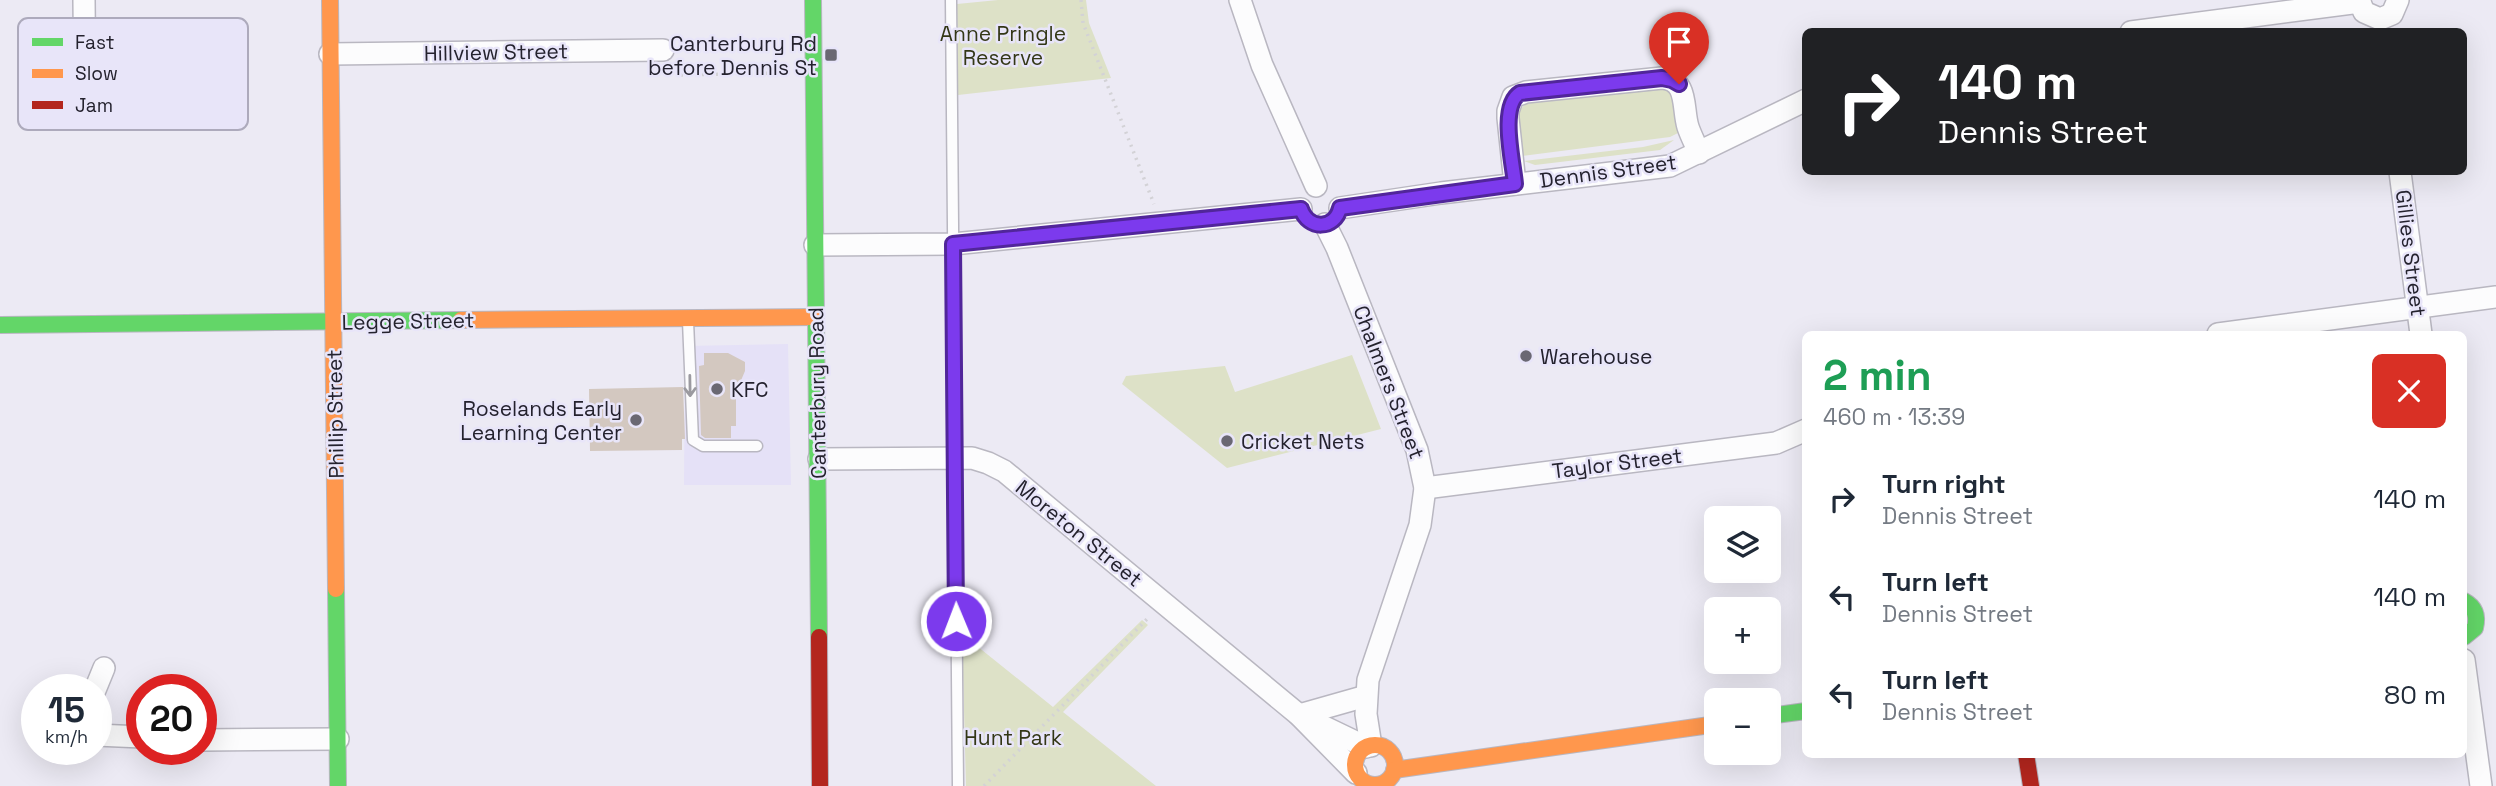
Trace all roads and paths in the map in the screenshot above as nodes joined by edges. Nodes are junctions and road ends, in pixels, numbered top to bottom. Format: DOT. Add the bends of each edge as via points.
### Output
graph roads {
  1 [pos="84,0"];
  2 [pos="330,0"];
  3 [pos="813,0"];
  4 [pos="951,0"];
  5 [pos="1081,0"];
  6 [pos="1240,0"];
  7 [pos="2398,0"];
  8 [pos="2360,1"];
  9 [pos="84,18"];
  10 [pos="2381,25"];
  11 [pos="2161,28"];
  12 [pos="663,50"];
  13 [pos="330,54"];
  14 [pos="792,73"];
  15 [pos="1802,102"];
  16 [pos="1699,153"];
  17 [pos="2400,175"];
  18 [pos="1515,184"];
  19 [pos="1316,186"];
  20 [pos="1340,208"];
  21 [pos="1301,209"];
  22 [pos="1161,223"];
  23 [pos="1325,225"];
  24 [pos="953,244"];
  25 [pos="816,245"];
  26 [pos="2496,297"];
  27 [pos="2418,308"];
  28 [pos="816,317"];
  29 [pos="688,318"];
  30 [pos="333,321"];
  31 [pos="0,325"];
  32 [pos="2241,331"];
  33 [pos="2421,331"];
  34 [pos="1802,432"];
  35 [pos="757,446"];
  36 [pos="819,458"];
  37 [pos="954,458"];
  38 [pos="1425,488"];
  39 [pos="1163,602"];
  40 [pos="2467,603"];
  41 [pos="2496,615"];
  42 [pos="2477,617"];
  43 [pos="2467,635"];
  44 [pos="104,668"];
  45 [pos="101,674"];
  46 [pos="2467,682"];
  47 [pos="1366,696"];
  48 [pos="1802,712"];
  49 [pos="1781,714"];
  50 [pos="1300,715"];
  51 [pos="1704,726"];
  52 [pos="338,739"];
  53 [pos="217,740"];
  54 [pos="1368,746"];
  55 [pos="2027,758"];
  56 [pos="1394,770"];
  57 [pos="1356,773"];
  58 [pos="1377,785"];
  59 [pos="338,786"];
  60 [pos="820,786"];
  61 [pos="958,786"];
  62 [pos="984,786"];
  63 [pos="2031,786"];
  64 [pos="2481,786"];
  1 -- 9 [label="street"];
  2 -- 13 [label="main road, Phillip Street"];
  3 -- 25 [label="main road, Canterbury Road"];
  4 -- 24 [label="lane"];
  5 -- 22 [label="path" via="1083,23"];
  6 -- 19 [label="street" via="1262,65"];
  7 -- 10 [label="street"];
  8 -- 10 [label="street" via="2361,8"];
  8 -- 11 [label="street"];
  12 -- 13 [label="street, Hillview Street"];
  12 -- 14 [label="path" via="680,75"];
  13 -- 30 [label="main road, Phillip Street"];
  15 -- 16 [label="street, Dennis Street"];
  16 -- 18 [label="street, Dennis Street" via="1670,166"];
  16 -- 18 [label="street, Dennis Street" via="1688,127 1681,88 1667,78 1526,92 1513,97 1508,111"];
  17 -- 27 [label="street, Gillies Street"];
  18 -- 20 [label="street, Dennis Street"];
  19 -- 20 [label="street" via="1334,191"];
  19 -- 21 [label="street" via="1303,197"];
  20 -- 23 [label="street" via="1335,219"];
  21 -- 22 [label="street"];
  21 -- 23 [label="street" via="1307,220"];
  22 -- 24 [label="street"];
  23 -- 38 [label="street, Chalmers Street" via="1418,450"];
  24 -- 25 [label="street"];
  24 -- 37 [label="lane"];
  25 -- 28 [label="main road, Canterbury Road"];
  26 -- 27 [label="street"];
  27 -- 32 [label="street"];
  27 -- 33 [label="street, Gillies Street"];
  28 -- 29 [label="main road, Legge Street"];
  28 -- 36 [label="main road, Canterbury Road"];
  29 -- 30 [label="main road, Legge Street"];
  29 -- 35 [label="lane, one-way" via="693,440 703,446"];
  30 -- 31 [label="main road, Legge Street"];
  30 -- 52 [label="main road, Phillip Street"];
  34 -- 38 [label="street, Taylor Street" via="1776,443"];
  36 -- 37 [label="street, Moreton Street"];
  36 -- 60 [label="main road, Canterbury Road"];
  37 -- 39 [label="street, Moreton Street" via="972,458 1004,471"];
  37 -- 61 [label="lane"];
  38 -- 47 [label="street, Chalmers Street" via="1420,525 1373,661"];
  39 -- 50 [label="street, Moreton Street"];
  39 -- 62 [label="path"];
  40 -- 42 [label="main road"];
  41 -- 42 [label="main road"];
  42 -- 43 [label="main road" via="2475,628"];
  44 -- 45 [label="street"];
  46 -- 64 [label="street"];
  47 -- 50 [label="street"];
  47 -- 54 [label="street, Chalmers Street"];
  48 -- 49 [label="main road"];
  50 -- 54 [label="street, Moreton Street"];
  50 -- 57 [label="street, Moreton Street"];
  51 -- 56 [label="main road"];
  52 -- 53 [label="street"];
  52 -- 59 [label="main road, Phillip Street"];
  54 -- 56 [label="main road" via="1389,751"];
  54 -- 57 [label="main road" via="1355,761"];
  55 -- 63 [label="main road"];
  56 -- 58 [label="main road" via="1386,782"];
  57 -- 58 [label="main road" via="1364,782"];
}
